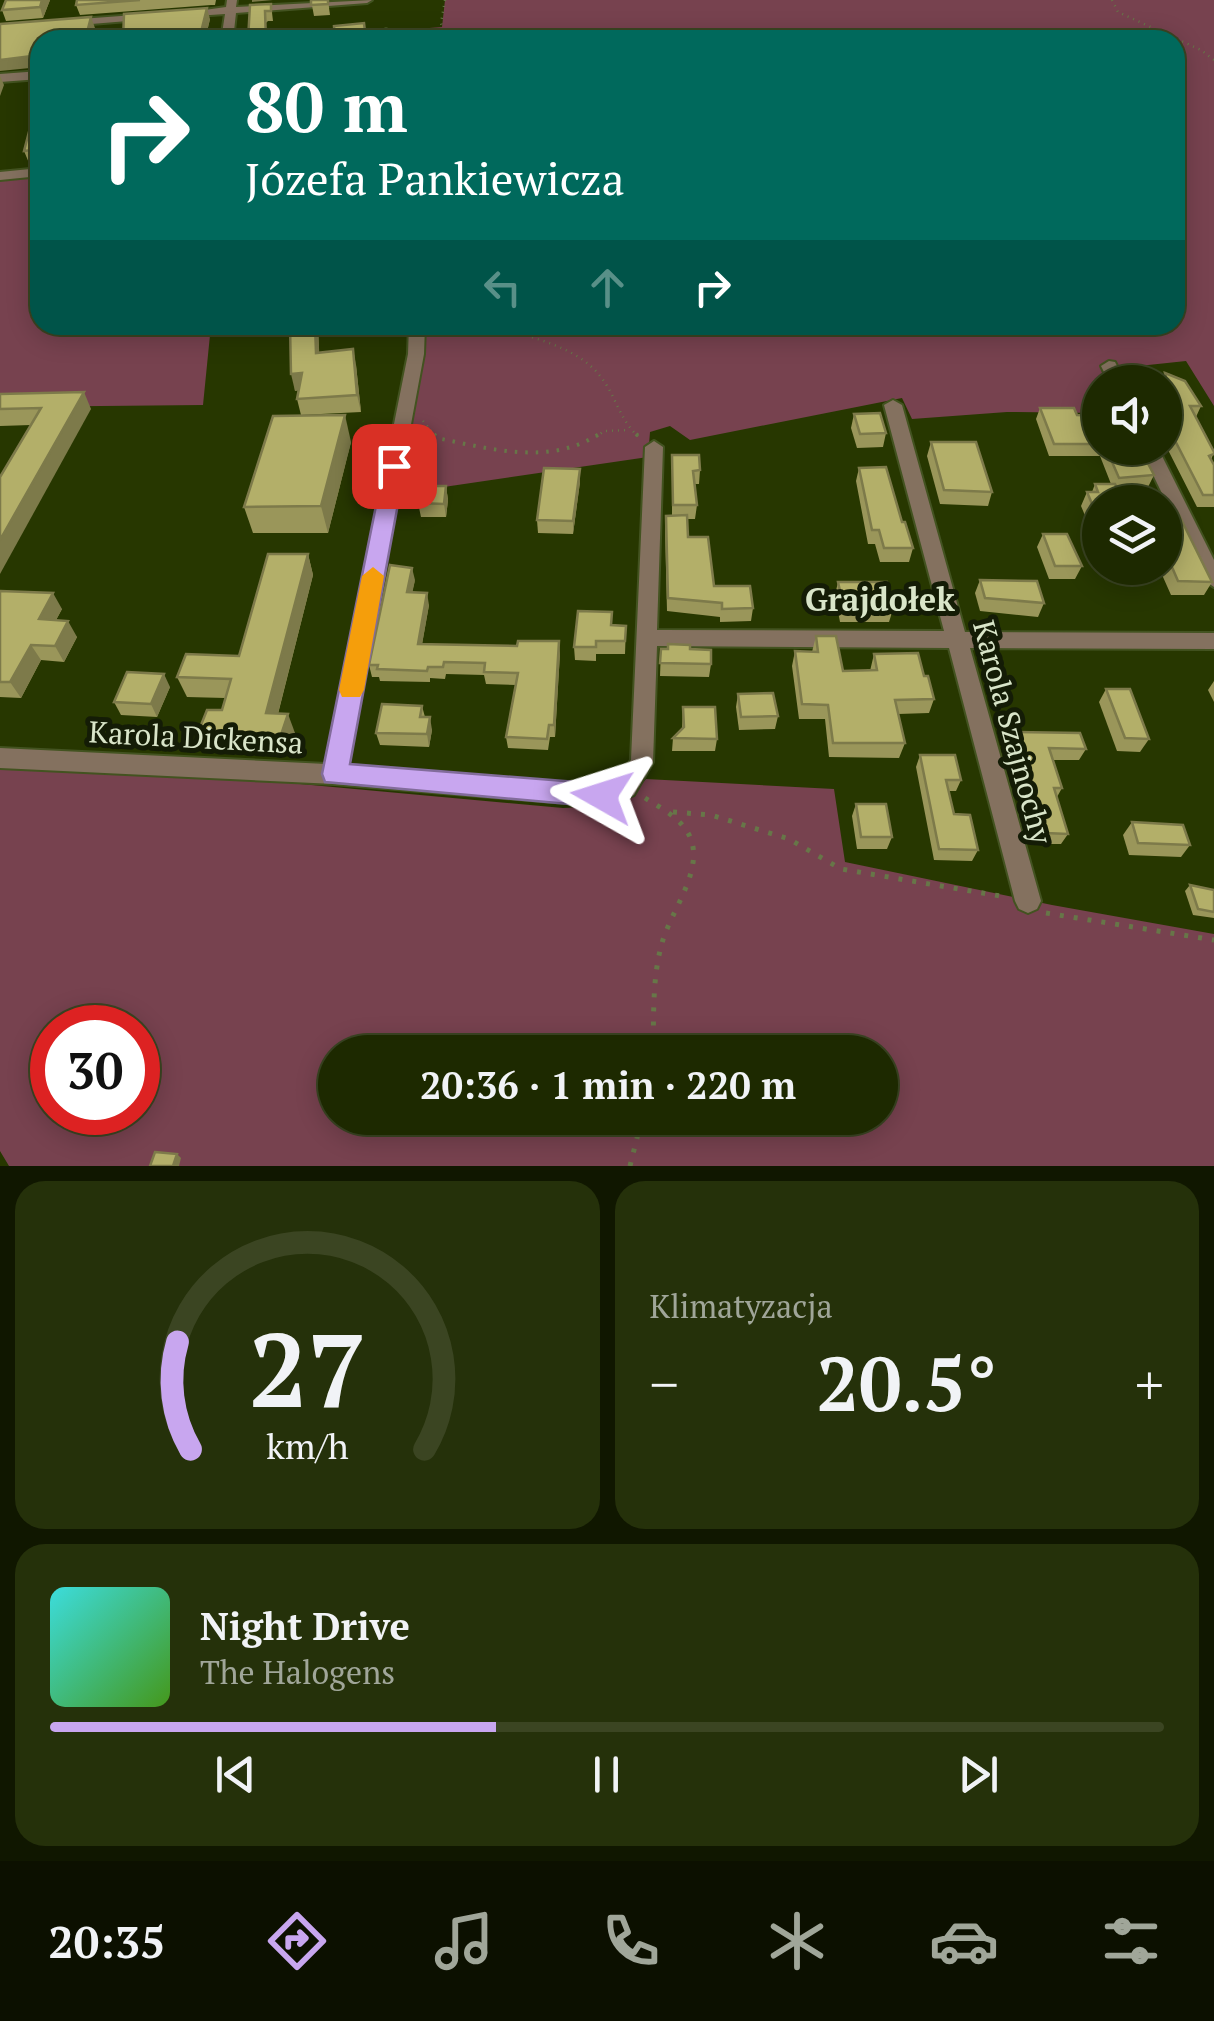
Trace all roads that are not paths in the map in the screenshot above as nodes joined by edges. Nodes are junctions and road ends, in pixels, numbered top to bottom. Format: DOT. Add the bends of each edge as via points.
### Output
graph roads {
  1 [pos="367,0"];
  2 [pos="232,5"];
  3 [pos="56,24"];
  4 [pos="229,30"];
  5 [pos="30,76"];
  6 [pos="0,78"];
  7 [pos="30,173"];
  8 [pos="0,176"];
  9 [pos="417,335"];
  10 [pos="893,404"];
  11 [pos="654,447"];
  12 [pos="1157,465"];
  13 [pos="1214,580"];
  14 [pos="647,638"];
  15 [pos="957,639"];
  16 [pos="1214,641"];
  17 [pos="0,758"];
  18 [pos="335,774"];
  19 [pos="1028,901"];
  1 -- 2 [label="street"];
  2 -- 3 [label="street" via="111,25"];
  2 -- 4 [label="street"];
  5 -- 6 [label="street"];
  7 -- 8 [label="street"];
  9 -- 18 [label="street"];
  10 -- 15 [label="street, Karola Szajnochy"];
  11 -- 14 [label="street"];
  12 -- 13 [label="street"];
  14 -- 15 [label="street"];
  14 -- 18 [label="street, Karola Dickensa" via="642,762 626,788 602,796"];
  15 -- 16 [label="street"];
  15 -- 19 [label="street, Karola Szajnochy"];
  17 -- 18 [label="street, Karola Dickensa"];
}
